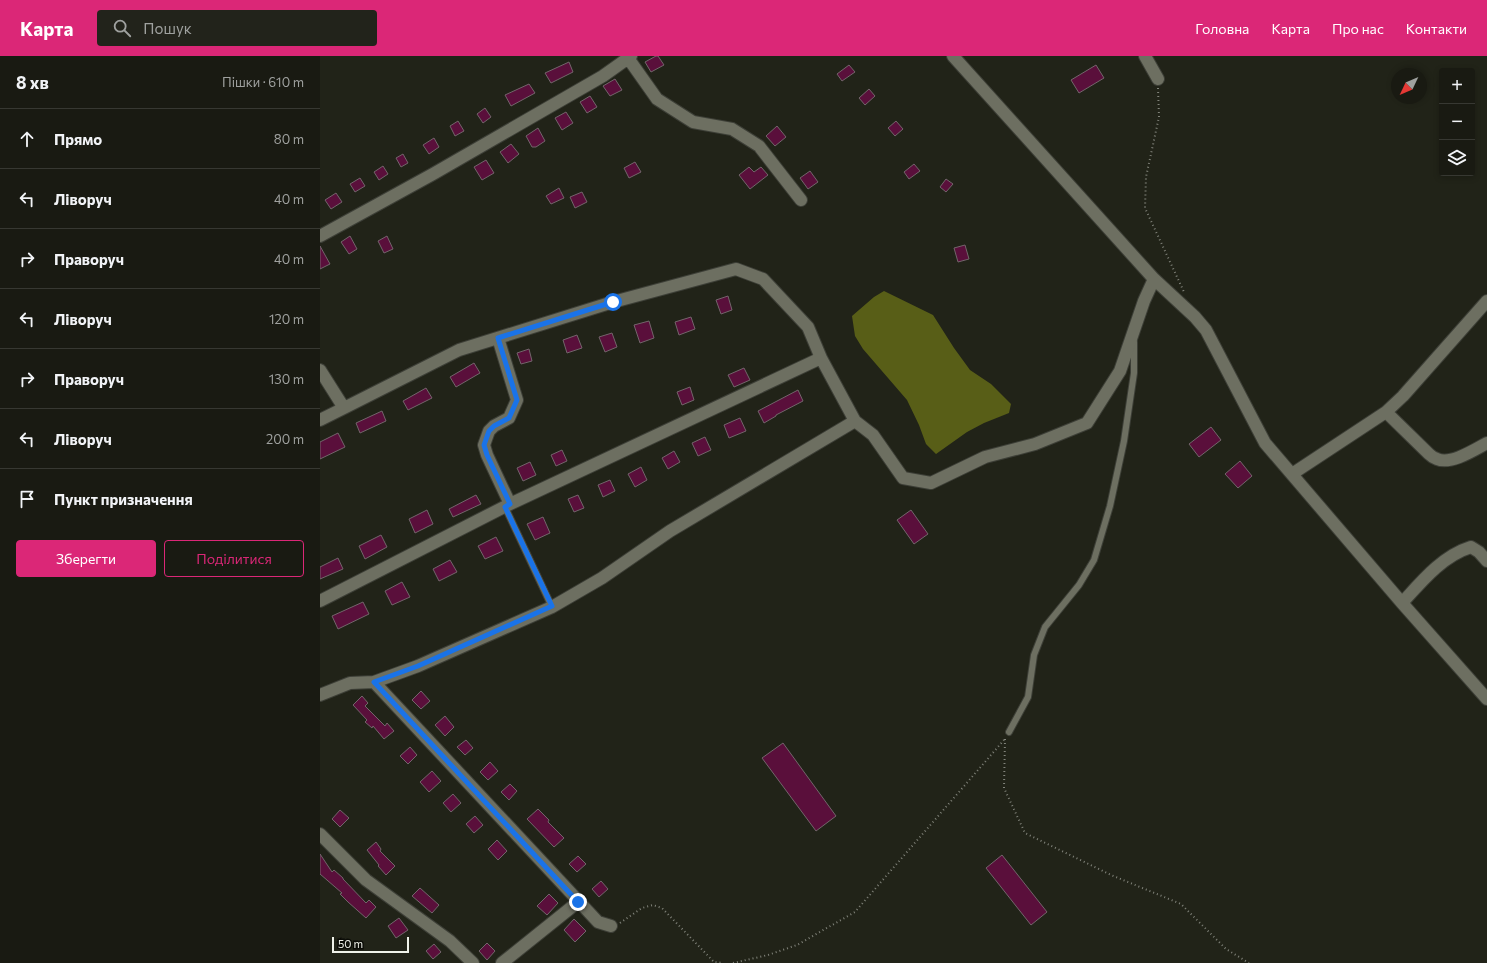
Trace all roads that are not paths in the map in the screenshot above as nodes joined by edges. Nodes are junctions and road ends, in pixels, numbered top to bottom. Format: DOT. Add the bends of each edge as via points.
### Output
graph roads {
  1 [pos="953,56"];
  2 [pos="1145,56"];
  3 [pos="630,57"];
  4 [pos="1158,79"];
  5 [pos="800,200"];
  6 [pos="320,236"];
  7 [pos="1154,279"];
  8 [pos="1487,301"];
  9 [pos="1135,327"];
  10 [pos="498,338"];
  11 [pos="821,358"];
  12 [pos="320,370"];
  13 [pos="344,408"];
  14 [pos="1386,412"];
  15 [pos="320,420"];
  16 [pos="856,421"];
  17 [pos="1487,443"];
  18 [pos="1292,474"];
  19 [pos="508,506"];
  20 [pos="1487,561"];
  21 [pos="320,601"];
  22 [pos="1402,603"];
  23 [pos="552,606"];
  24 [pos="374,682"];
  25 [pos="320,695"];
  26 [pos="1487,699"];
  27 [pos="1009,732"];
  28 [pos="320,834"];
  29 [pos="578,902"];
  30 [pos="611,926"];
  31 [pos="473,963"];
  32 [pos="502,963"];
  1 -- 7 [label="street"];
  2 -- 4 [label="street"];
  3 -- 5 [label="street" via="658,99 693,122 732,129 759,146"];
  3 -- 6 [label="street" via="603,76"];
  7 -- 9 [label="street"];
  7 -- 18 [label="street" via="1206,330 1265,443"];
  8 -- 14 [label="street"];
  9 -- 16 [label="street" via="1120,371 1086,424 1035,444 985,457 930,483 903,478 873,436"];
  9 -- 27 [label="lane" via="1134,373 1124,441 1110,506 1094,560 1079,585 1045,627 1034,655 1028,697"];
  10 -- 11 [label="street" via="613,302 736,269 763,279 808,327"];
  10 -- 13 [label="street" via="459,350"];
  10 -- 19 [label="street" via="517,400 509,418 489,431 484,445"];
  11 -- 16 [label="street"];
  11 -- 19 [label="street"];
  12 -- 13 [label="street"];
  13 -- 15 [label="street"];
  14 -- 17 [label="street" via="1437,459 1456,458"];
  14 -- 18 [label="street"];
  16 -- 23 [label="street" via="670,532 602,578"];
  18 -- 22 [label="street"];
  19 -- 21 [label="street"];
  19 -- 23 [label="lane"];
  20 -- 22 [label="street" via="1471,547 1461,550 1422,580"];
  22 -- 26 [label="street"];
  23 -- 24 [label="street" via="418,666"];
  24 -- 25 [label="street" via="350,683"];
  24 -- 29 [label="street"];
  28 -- 31 [label="street" via="366,880 450,942"];
  29 -- 30 [label="street" via="598,922"];
  29 -- 32 [label="street"];
}
